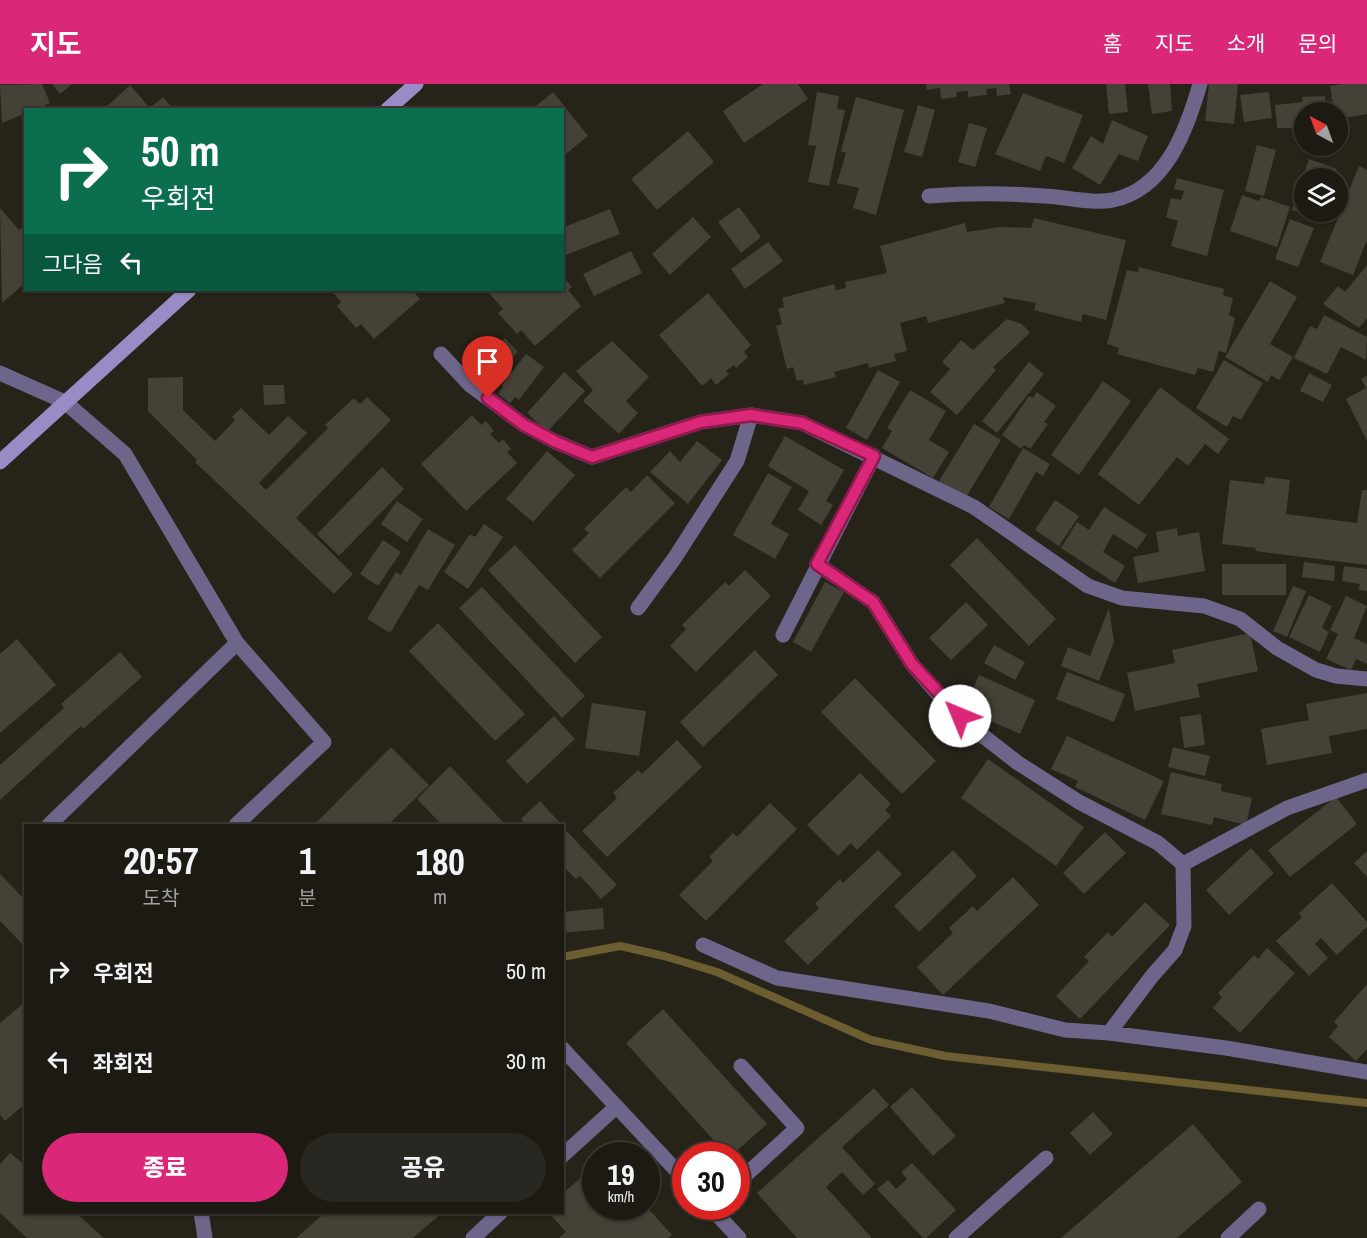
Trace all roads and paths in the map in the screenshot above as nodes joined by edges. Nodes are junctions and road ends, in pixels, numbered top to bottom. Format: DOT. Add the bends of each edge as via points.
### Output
graph roads {
  1 [pos="416,84"];
  2 [pos="1200,84"];
  3 [pos="389,108"];
  4 [pos="929,196"];
  5 [pos="188,291"];
  6 [pos="441,354"];
  7 [pos="0,373"];
  8 [pos="66,402"];
  9 [pos="751,415"];
  10 [pos="874,456"];
  11 [pos="0,462"];
  12 [pos="817,564"];
  13 [pos="638,608"];
  14 [pos="783,635"];
  15 [pos="237,643"];
  16 [pos="1367,678"];
  17 [pos="1367,780"];
  18 [pos="50,824"];
  19 [pos="237,824"];
  20 [pos="1183,864"];
  21 [pos="703,945"];
  22 [pos="1109,1033"];
  23 [pos="564,1050"];
  24 [pos="741,1066"];
  25 [pos="1367,1072"];
  26 [pos="615,1108"];
  27 [pos="564,1154"];
  28 [pos="1046,1158"];
  29 [pos="672,1167"];
  30 [pos="750,1171"];
  31 [pos="1259,1209"];
  32 [pos="201,1214"];
  33 [pos="499,1214"];
  34 [pos="720,1220"];
  35 [pos="730,1235"];
  36 [pos="205,1238"];
  37 [pos="473,1238"];
  38 [pos="956,1238"];
  39 [pos="1228,1238"];
  1 -- 3 [label="main road"];
  2 -- 4 [label="street" via="1188,124 1173,153 1152,180 1131,194 1092,201 987,192"];
  5 -- 8 [label="main road"];
  6 -- 9 [label="street" via="470,385 524,425 592,457 701,422"];
  7 -- 8 [label="street"];
  8 -- 11 [label="main road"];
  8 -- 15 [label="street" via="125,454"];
  9 -- 10 [label="street" via="802,423"];
  9 -- 13 [label="street" via="737,461"];
  10 -- 12 [label="street"];
  10 -- 16 [label="street" via="974,507 1089,586 1122,598 1204,606 1240,620 1277,648 1316,670"];
  12 -- 14 [label="street"];
  12 -- 20 [label="street" via="873,602 912,664 974,729 1062,791 1158,843"];
  15 -- 18 [label="street"];
  15 -- 19 [label="street" via="324,742"];
  17 -- 20 [label="street" via="1287,808"];
  20 -- 22 [label="street" via="1184,926 1175,950"];
  21 -- 22 [label="street" via="777,978 989,1011 1065,1030"];
  22 -- 25 [label="street"];
  23 -- 26 [label="street"];
  24 -- 30 [label="street" via="797,1128"];
  26 -- 27 [label="street"];
  26 -- 29 [label="street"];
  28 -- 38 [label="street"];
  31 -- 39 [label="street"];
  32 -- 36 [label="street"];
  33 -- 37 [label="street"];
  34 -- 35 [label="street"];
}
